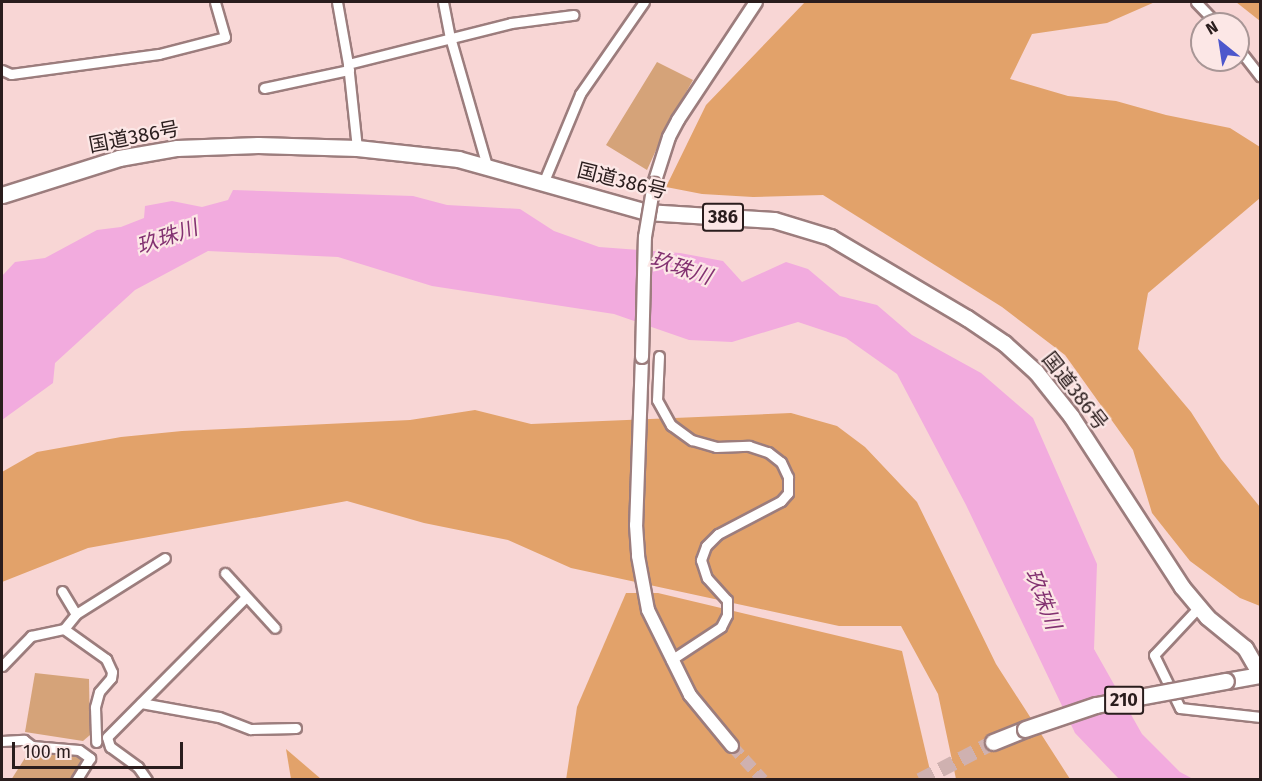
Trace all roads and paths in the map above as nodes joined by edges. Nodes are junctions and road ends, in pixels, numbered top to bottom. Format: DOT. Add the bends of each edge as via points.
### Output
graph roads {
  1 [pos="215,2"];
  2 [pos="337,2"];
  3 [pos="443,2"];
  4 [pos="644,2"];
  5 [pos="756,2"];
  6 [pos="573,15"];
  7 [pos="450,37"];
  8 [pos="1250,63"];
  9 [pos="349,67"];
  10 [pos="2,70"];
  11 [pos="1260,76"];
  12 [pos="264,88"];
  13 [pos="357,148"];
  14 [pos="487,166"];
  15 [pos="544,181"];
  16 [pos="2,195"];
  17 [pos="659,356"];
  18 [pos="165,558"];
  19 [pos="225,573"];
  20 [pos="62,591"];
  21 [pos="245,598"];
  22 [pos="1198,608"];
  23 [pos="76,614"];
  24 [pos="275,628"];
  25 [pos="64,630"];
  26 [pos="671,660"];
  27 [pos="2,666"];
  28 [pos="1260,674"];
  29 [pos="141,703"];
  30 [pos="1260,717"];
  31 [pos="296,728"];
  32 [pos="107,737"];
  33 [pos="2,741"];
  34 [pos="96,742"];
  35 [pos="993,742"];
  36 [pos="732,746"];
  37 [pos="83,753"];
  38 [pos="76,780"];
  39 [pos="147,780"];
  1 -- 10 [label="street" via="225,37 159,54 10,74"];
  2 -- 9 [label="street"];
  3 -- 7 [label="street"];
  4 -- 15 [label="street" via="580,94"];
  5 -- 26 [label="street, bridge" via="678,120 660,161 645,237 636,525 648,610"];
  6 -- 7 [label="street" via="511,23"];
  7 -- 9 [label="street"];
  7 -- 14 [label="street"];
  8 -- 11 [label="street"];
  9 -- 12 [label="street"];
  9 -- 13 [label="street"];
  13 -- 14 [label="highway, 国道386号 / 386"];
  13 -- 16 [label="highway, 国道386号 / 386" via="177,148 108,161"];
  14 -- 15 [label="highway, 国道386号 / 386"];
  15 -- 22 [label="highway, 国道386号 / 386" via="646,212 742,217 801,226 843,243 967,318 1019,355 1054,393"];
  17 -- 26 [label="street" via="657,400 671,425 699,443 749,446 768,452 781,462 788,477 788,493 781,501 718,534 706,546 701,560 707,578 727,600 727,615 721,627"];
  18 -- 23 [label="street"];
  19 -- 21 [label="street"];
  20 -- 23 [label="street"];
  21 -- 24 [label="street"];
  21 -- 29 [label="street"];
  22 -- 28 [label="highway, 国道386号 / 386" via="1245,648"];
  22 -- 30 [label="street" via="1154,655 1180,708"];
  23 -- 25 [label="street"];
  25 -- 27 [label="street" via="31,636"];
  25 -- 34 [label="street" via="106,659 112,672 94,706"];
  26 -- 36 [label="street" via="690,695"];
  28 -- 35 [label="highway, 210, bridge" via="1096,705"];
  29 -- 31 [label="street" via="219,717 251,729"];
  29 -- 32 [label="street"];
  32 -- 34 [label="street"];
  32 -- 39 [label="street" via="110,747 138,767"];
  33 -- 37 [label="street" via="24,740 32,746"];
  34 -- 37 [label="street"];
  37 -- 38 [label="street" via="90,758"];
}
